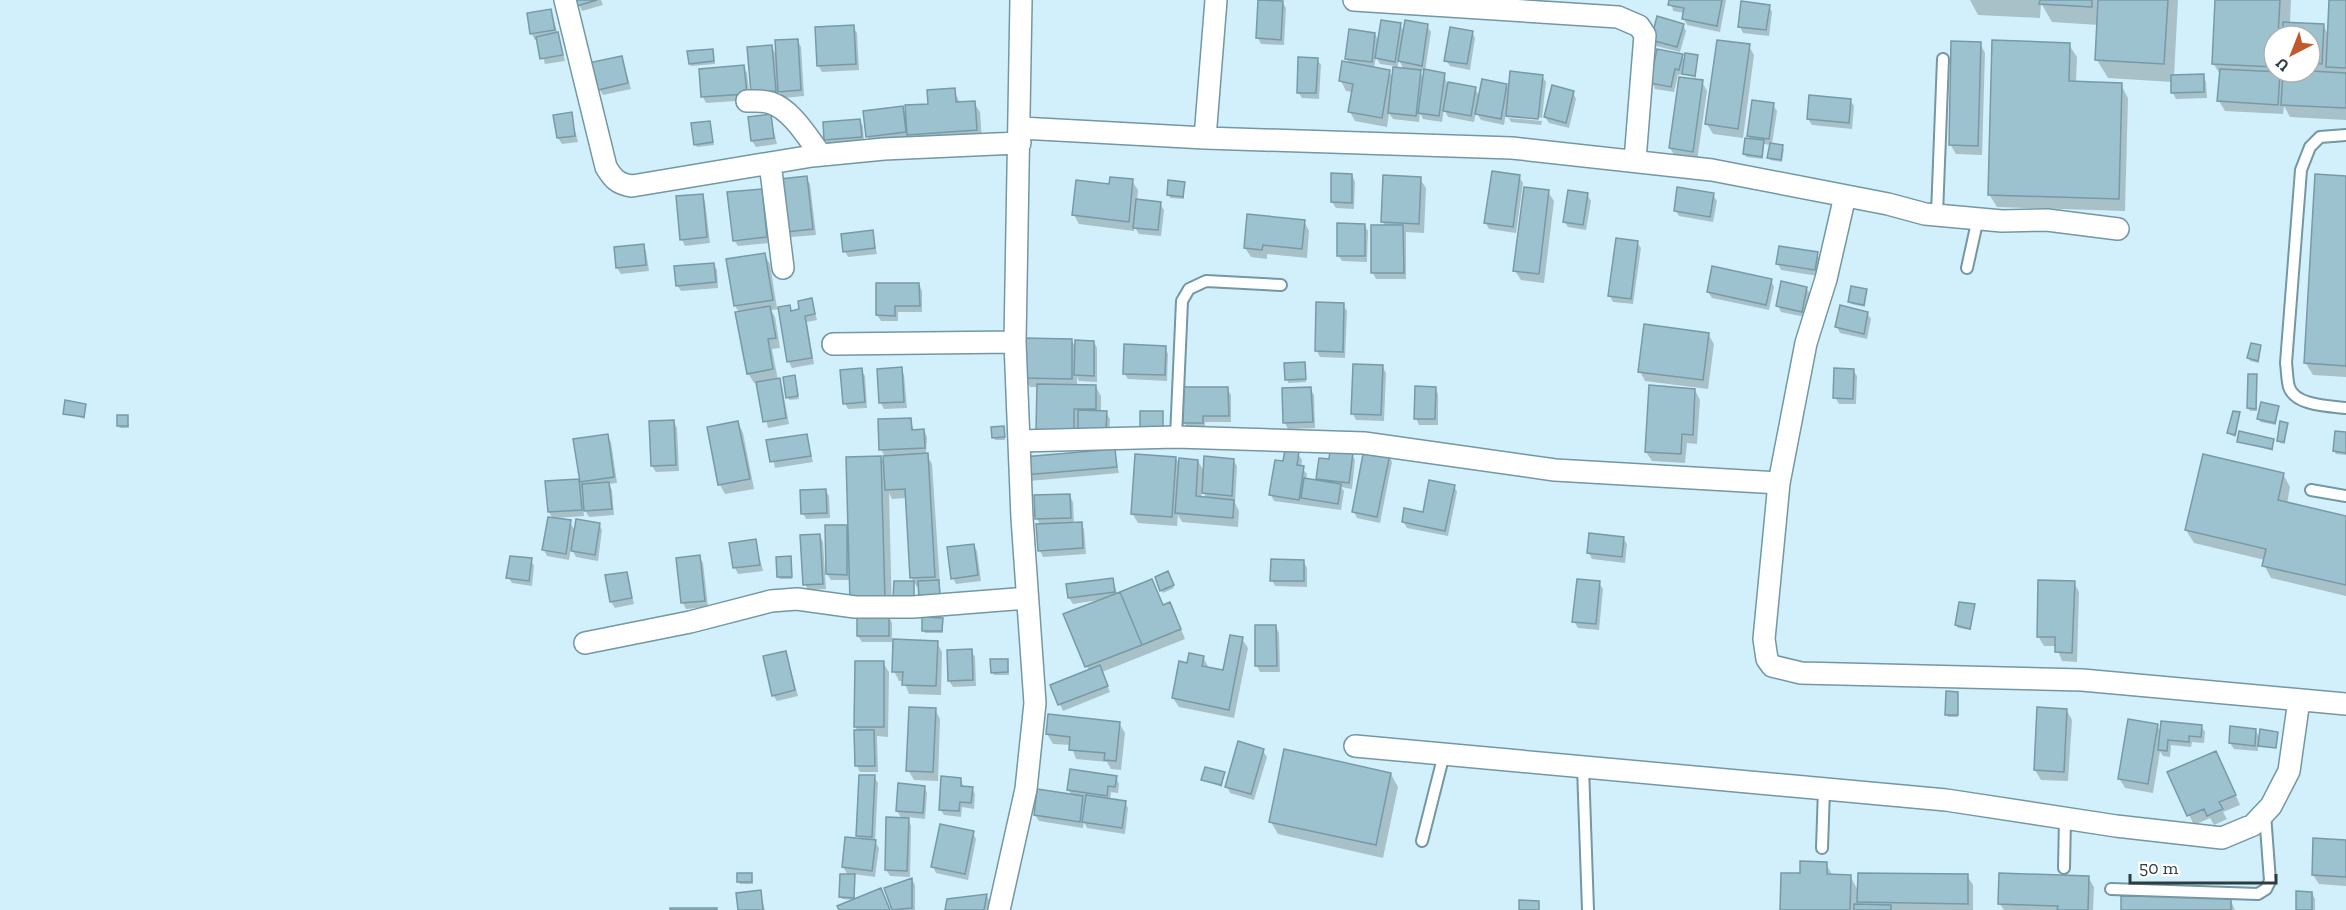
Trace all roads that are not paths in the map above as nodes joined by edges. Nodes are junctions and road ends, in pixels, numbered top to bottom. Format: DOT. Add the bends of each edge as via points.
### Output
graph roads {
  1 [pos="565,0"];
  2 [pos="1021,0"];
  3 [pos="1216,0"];
  4 [pos="1354,0"];
  5 [pos="1484,4"];
  6 [pos="1943,59"];
  7 [pos="747,101"];
  8 [pos="1020,135"];
  9 [pos="2346,135"];
  10 [pos="1206,138"];
  11 [pos="821,155"];
  12 [pos="1635,160"];
  13 [pos="770,163"];
  14 [pos="1845,196"];
  15 [pos="1937,214"];
  16 [pos="1978,218"];
  17 [pos="2118,229"];
  18 [pos="783,268"];
  19 [pos="1967,268"];
  20 [pos="1281,285"];
  21 [pos="1015,342"];
  22 [pos="833,344"];
  23 [pos="2346,408"];
  24 [pos="1176,437"];
  25 [pos="1019,441"];
  26 [pos="1779,483"];
  27 [pos="2311,490"];
  28 [pos="2346,496"];
  29 [pos="1027,598"];
  30 [pos="585,643"];
  31 [pos="2299,700"];
  32 [pos="2346,704"];
  33 [pos="1355,746"];
  34 [pos="1444,754"];
  35 [pos="1583,767"];
  36 [pos="1824,789"];
  37 [pos="2265,814"];
  38 [pos="2065,818"];
  39 [pos="1422,841"];
  40 [pos="1822,848"];
  41 [pos="2064,868"];
  42 [pos="2111,889"];
  43 [pos="999,910"];
  44 [pos="1588,910"];
  1 -- 13 [label="street" via="606,167 613,179 632,186"];
  2 -- 8 [label="street"];
  3 -- 10 [label="street"];
  4 -- 5 [label="street"];
  5 -- 12 [label="street" via="1618,17 1639,26 1645,35 1645,50"];
  6 -- 15 [label="lane"];
  7 -- 11 [label="street" via="777,106"];
  8 -- 10 [label="street"];
  8 -- 11 [label="street"];
  8 -- 21 [label="street"];
  9 -- 23 [label="lane" via="2320,137 2310,147 2301,170 2286,363 2289,389 2296,397"];
  10 -- 12 [label="street" via="1512,147"];
  11 -- 13 [label="street"];
  12 -- 14 [label="street" via="1712,170"];
  13 -- 18 [label="street"];
  14 -- 15 [label="street"];
  14 -- 26 [label="street" via="1806,343"];
  15 -- 16 [label="street"];
  16 -- 17 [label="street" via="2047,220"];
  16 -- 19 [label="lane"];
  20 -- 24 [label="lane" via="1206,280 1189,289 1182,300"];
  21 -- 22 [label="street"];
  21 -- 25 [label="street"];
  24 -- 25 [label="street"];
  24 -- 26 [label="street" via="1364,443 1556,470"];
  25 -- 29 [label="street"];
  26 -- 31 [label="street" via="1764,639 1772,666 1801,673 2082,680"];
  27 -- 28 [label="lane"];
  29 -- 30 [label="street" via="913,607 855,607 797,599"];
  29 -- 43 [label="street" via="1035,703 1031,748 1026,789"];
  31 -- 32 [label="street"];
  31 -- 37 [label="street" via="2289,771"];
  33 -- 34 [label="street"];
  34 -- 35 [label="street"];
  34 -- 39 [label="lane"];
  35 -- 36 [label="street"];
  35 -- 44 [label="lane"];
  36 -- 38 [label="street" via="1946,800"];
  36 -- 40 [label="lane"];
  37 -- 38 [label="street" via="2253,825 2222,838"];
  37 -- 42 [label="lane" via="2270,881 2258,894"];
  38 -- 41 [label="lane"];
}
